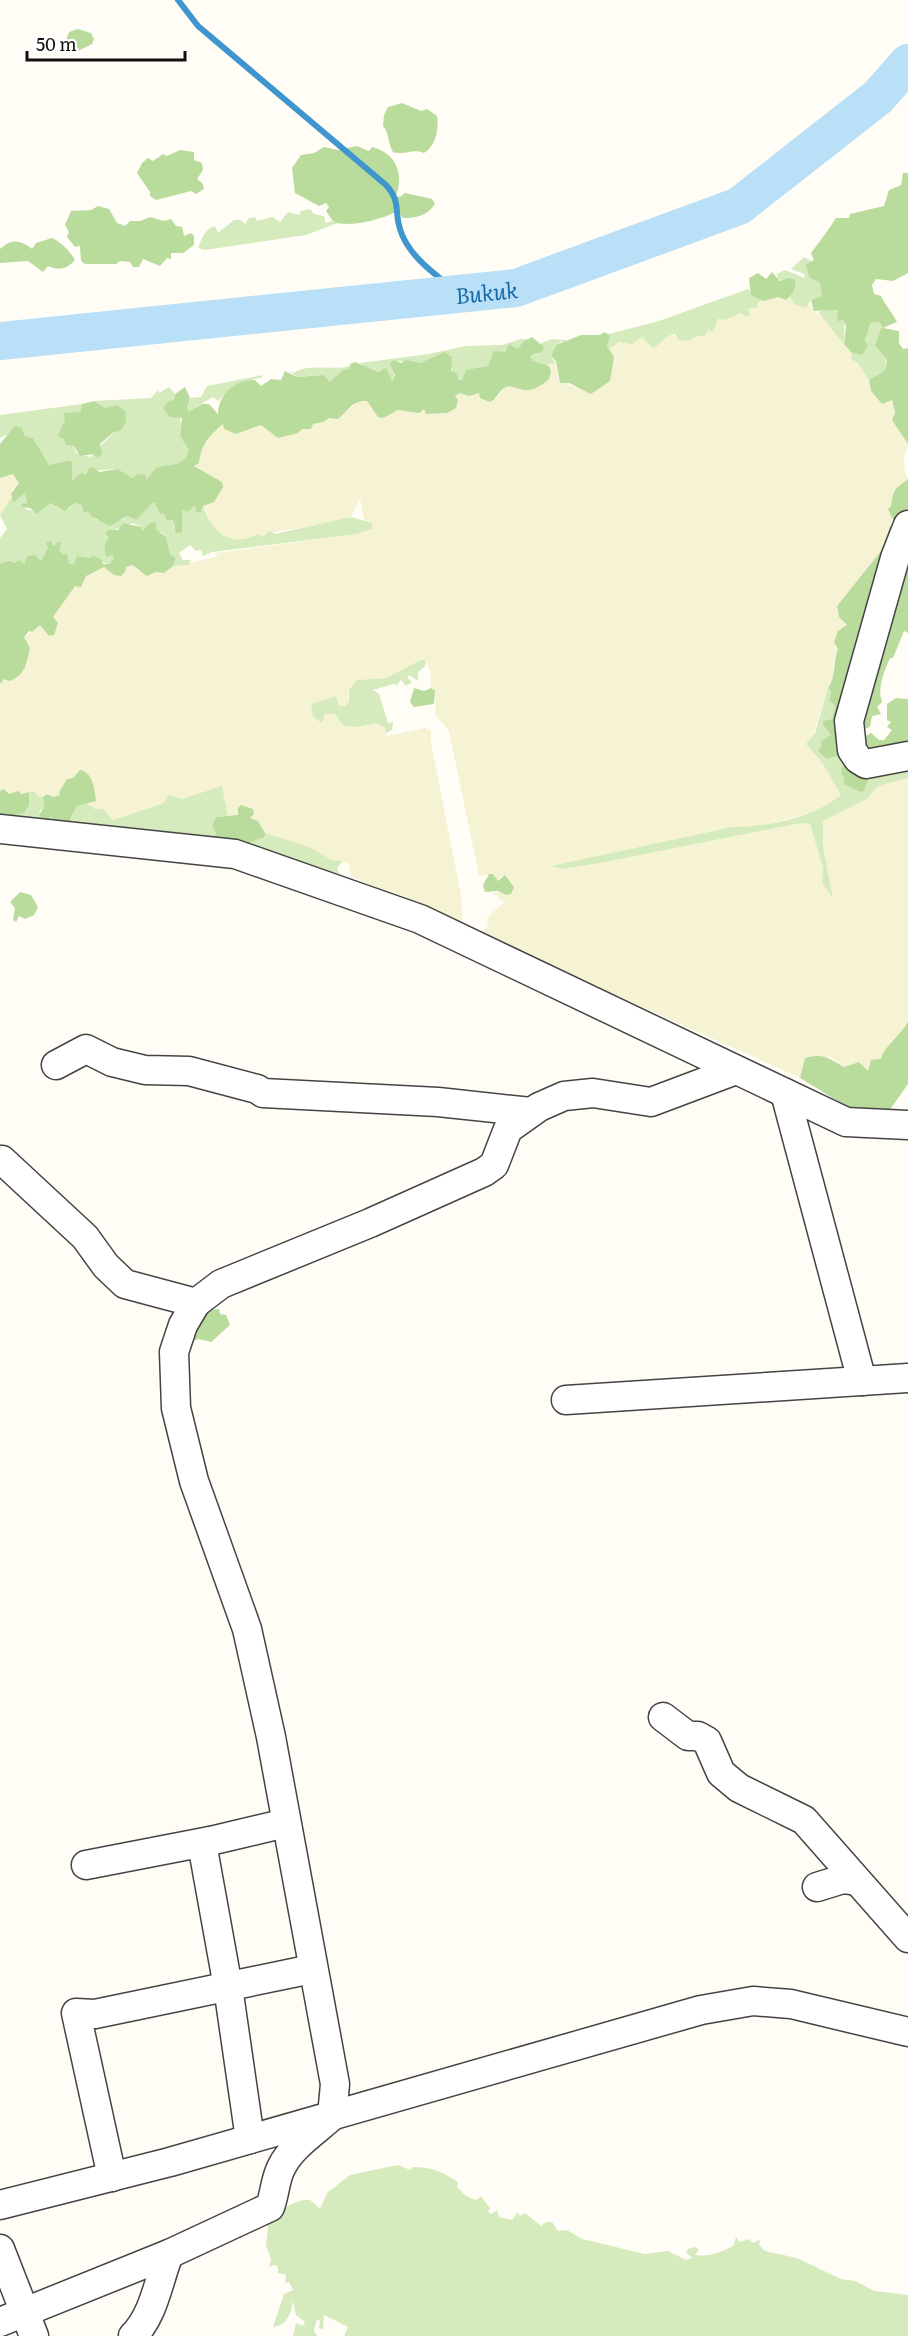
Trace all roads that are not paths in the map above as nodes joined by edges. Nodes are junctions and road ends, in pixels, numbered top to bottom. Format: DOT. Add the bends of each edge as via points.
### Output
graph roads {
  1 [pos="908,525"];
  2 [pos="908,756"];
  3 [pos="0,829"];
  4 [pos="56,1065"];
  5 [pos="736,1070"];
  6 [pos="785,1093"];
  7 [pos="531,1112"];
  8 [pos="908,1125"];
  9 [pos="2,1160"];
  10 [pos="196,1303"];
  11 [pos="908,1378"];
  12 [pos="862,1381"];
  13 [pos="566,1400"];
  14 [pos="663,1717"];
  15 [pos="286,1823"];
  16 [pos="202,1845"];
  17 [pos="86,1865"];
  18 [pos="857,1881"];
  19 [pos="817,1887"];
  20 [pos="908,1938"];
  21 [pos="312,1969"];
  22 [pos="228,1987"];
  23 [pos="908,2032"];
  24 [pos="332,2116"];
  25 [pos="250,2139"];
  26 [pos="112,2177"];
  27 [pos="0,2205"];
  28 [pos="0,2249"];
  29 [pos="169,2254"];
  30 [pos="0,2322"];
  31 [pos="30,2324"];
  32 [pos="133,2336"];
  1 -- 2 [label="street" via="849,721 852,750 866,764"];
  3 -- 5 [label="street" via="235,854 420,919"];
  4 -- 7 [label="street" via="87,1048 112,1062 145,1070 189,1071 263,1093 438,1102"];
  5 -- 6 [label="street"];
  5 -- 7 [label="street" via="651,1102 593,1093 564,1096"];
  6 -- 8 [label="street" via="846,1122"];
  6 -- 12 [label="street"];
  7 -- 10 [label="street" via="508,1129 494,1165 484,1172 221,1284"];
  9 -- 10 [label="street" via="86,1238 106,1266 126,1284"];
  10 -- 15 [label="street" via="183,1324 174,1352 176,1408 194,1481 247,1629"];
  11 -- 12 [label="street"];
  12 -- 13 [label="street"];
  14 -- 18 [label="street" via="688,1736 707,1741 722,1773 739,1788 804,1820"];
  15 -- 16 [label="street"];
  15 -- 21 [label="street"];
  16 -- 17 [label="street"];
  16 -- 22 [label="street"];
  18 -- 19 [label="street" via="843,1879"];
  18 -- 20 [label="street"];
  21 -- 22 [label="street"];
  21 -- 24 [label="street" via="335,2084"];
  22 -- 25 [label="street"];
  22 -- 26 [label="street" via="95,2014 76,2013"];
  23 -- 24 [label="street" via="791,2004 753,2001 701,2010"];
  24 -- 25 [label="street"];
  24 -- 29 [label="street" via="289,2154 280,2168 270,2207"];
  25 -- 26 [label="street"];
  26 -- 27 [label="street"];
  28 -- 31 [label="street"];
  29 -- 31 [label="street"];
  29 -- 32 [label="street" via="150,2313"];
  30 -- 31 [label="street"];
}
